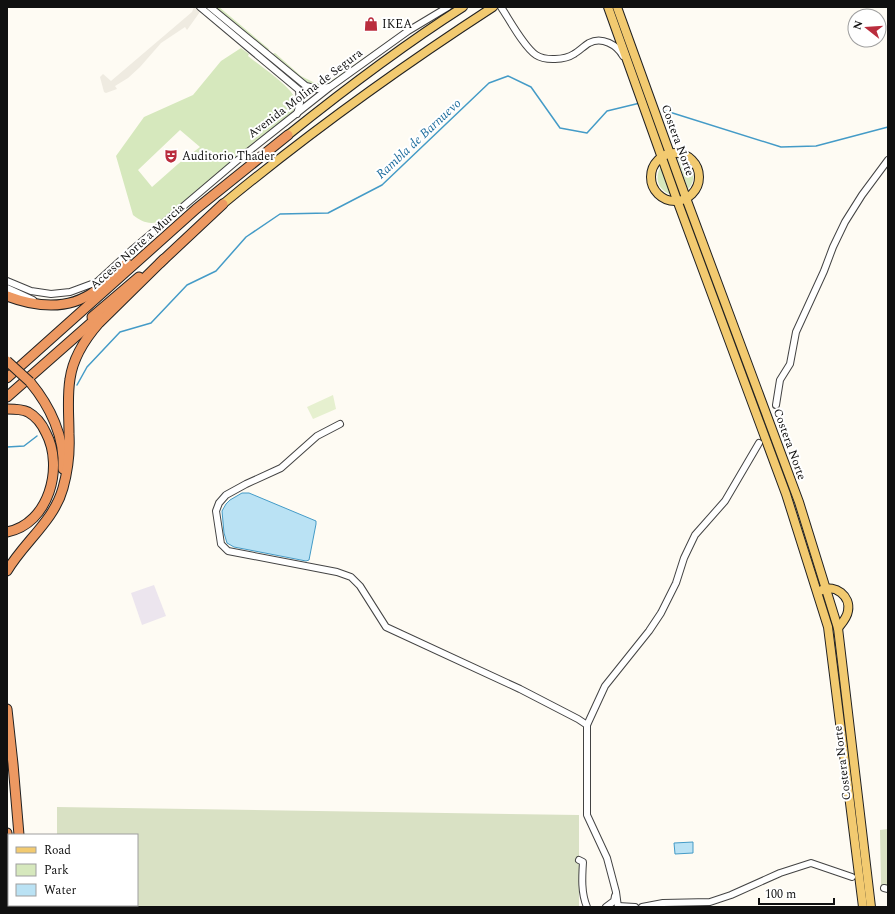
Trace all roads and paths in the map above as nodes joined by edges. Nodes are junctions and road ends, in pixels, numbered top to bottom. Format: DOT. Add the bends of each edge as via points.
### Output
graph roads {
  1 [pos="200,7"];
  2 [pos="210,7"];
  3 [pos="448,7"];
  4 [pos="463,7"];
  5 [pos="493,7"];
  6 [pos="501,7"];
  7 [pos="608,7"];
  8 [pos="617,7"];
  9 [pos="634,78"];
  10 [pos="330,87"];
  11 [pos="297,114"];
  12 [pos="288,135"];
  13 [pos="666,155"];
  14 [pos="888,160"];
  15 [pos="686,198"];
  16 [pos="677,200"];
  17 [pos="224,204"];
  18 [pos="196,209"];
  19 [pos="164,259"];
  20 [pos="7,281"];
  21 [pos="7,288"];
  22 [pos="7,296"];
  23 [pos="54,306"];
  24 [pos="7,361"];
  25 [pos="7,378"];
  26 [pos="7,392"];
  27 [pos="7,397"];
  28 [pos="776,405"];
  29 [pos="7,409"];
  30 [pos="340,424"];
  31 [pos="759,443"];
  32 [pos="51,514"];
  33 [pos="7,532"];
  34 [pos="7,571"];
  35 [pos="826,588"];
  36 [pos="818,592"];
  37 [pos="838,628"];
  38 [pos="7,709"];
  39 [pos="587,725"];
  40 [pos="16,798"];
  41 [pos="7,833"];
  42 [pos="19,834"];
  43 [pos="22,834"];
  44 [pos="8,845"];
  45 [pos="579,860"];
  46 [pos="852,877"];
  47 [pos="616,892"];
  48 [pos="663,903"];
  49 [pos="587,907"];
  50 [pos="606,907"];
  51 [pos="618,907"];
  52 [pos="635,907"];
  53 [pos="642,907"];
  54 [pos="655,907"];
  55 [pos="863,907"];
  56 [pos="871,907"];
  1 -- 11 [label="street" via="299,90 300,103"];
  2 -- 10 [label="street" via="306,86 318,89"];
  3 -- 10 [label="street, Avenida Molina de Segura" via="408,31"];
  4 -- 12 [label="main road, Avenida Molina de Segura" via="342,92"];
  5 -- 17 [label="main road" via="379,83 292,148"];
  6 -- 9 [label="street" via="530,50 537,56 566,58 590,42 604,41 619,50"];
  7 -- 9 [label="main road, Costera Norte"];
  8 -- 13 [label="main road, Costera Norte"];
  9 -- 13 [label="main road, Costera Norte"];
  10 -- 11 [label="street, Avenida Molina de Segura"];
  11 -- 20 [label="street, Avenida Molina de Segura" via="234,164 97,282 70,292 51,294 31,291"];
  12 -- 18 [label="highway, Acceso Norte a Murcia"];
  13 -- 15 [label="main road, Costera Norte"];
  13 -- 15 [label="main road" via="678,153 686,156 697,169 697,185"];
  13 -- 16 [label="main road, Costera Norte"];
  13 -- 16 [label="main road" via="656,162 652,169 652,185 662,197"];
  14 -- 28 [label="street" via="862,195 833,247 796,332 790,364 780,380"];
  15 -- 16 [label="main road"];
  15 -- 35 [label="main road, Costera Norte" via="797,495"];
  16 -- 36 [label="main road, Costera Norte" via="786,494"];
  17 -- 19 [label="highway"];
  17 -- 26 [label="highway, Acceso Norte a Murcia"];
  18 -- 23 [label="highway" via="155,238 94,292 78,301"];
  18 -- 25 [label="highway, Acceso Norte a Murcia"];
  19 -- 27 [label="highway"];
  19 -- 32 [label="highway" via="99,323 77,355 69,385 68,466 63,490"];
  21 -- 23 [label="street" via="30,299"];
  22 -- 23 [label="highway" via="37,305"];
  24 -- 32 [label="highway, bridge" via="30,382 48,408 62,444 63,476"];
  29 -- 33 [label="highway" via="28,412 43,426 49,438 54,464 50,489 39,512 23,527"];
  30 -- 39 [label="street" via="317,436 281,468 226,495 216,511 221,544 228,551 351,577 360,586 386,627 520,689"];
  31 -- 39 [label="street" via="725,501 696,535 664,607 605,686"];
  32 -- 34 [label="highway"];
  35 -- 36 [label="main road"];
  35 -- 37 [label="main road, Costera Norte"];
  35 -- 37 [label="main road" via="838,590 847,602 847,614"];
  36 -- 55 [label="main road, Costera Norte" via="828,627"];
  37 -- 56 [label="main road, Costera Norte"];
  38 -- 40 [label="highway"];
  39 -- 47 [label="street" via="587,815 607,858"];
  40 -- 42 [label="highway"];
  40 -- 43 [label="highway"];
  41 -- 44 [label="highway"];
  45 -- 49 [label="street" via="583,862 583,890"];
  46 -- 48 [label="street" via="811,863 710,902"];
  47 -- 50 [label="street" via="614,902"];
  47 -- 51 [label="street"];
  48 -- 53 [label="street"];
  48 -- 54 [label="street"];
  51 -- 52 [label="street"];
}
